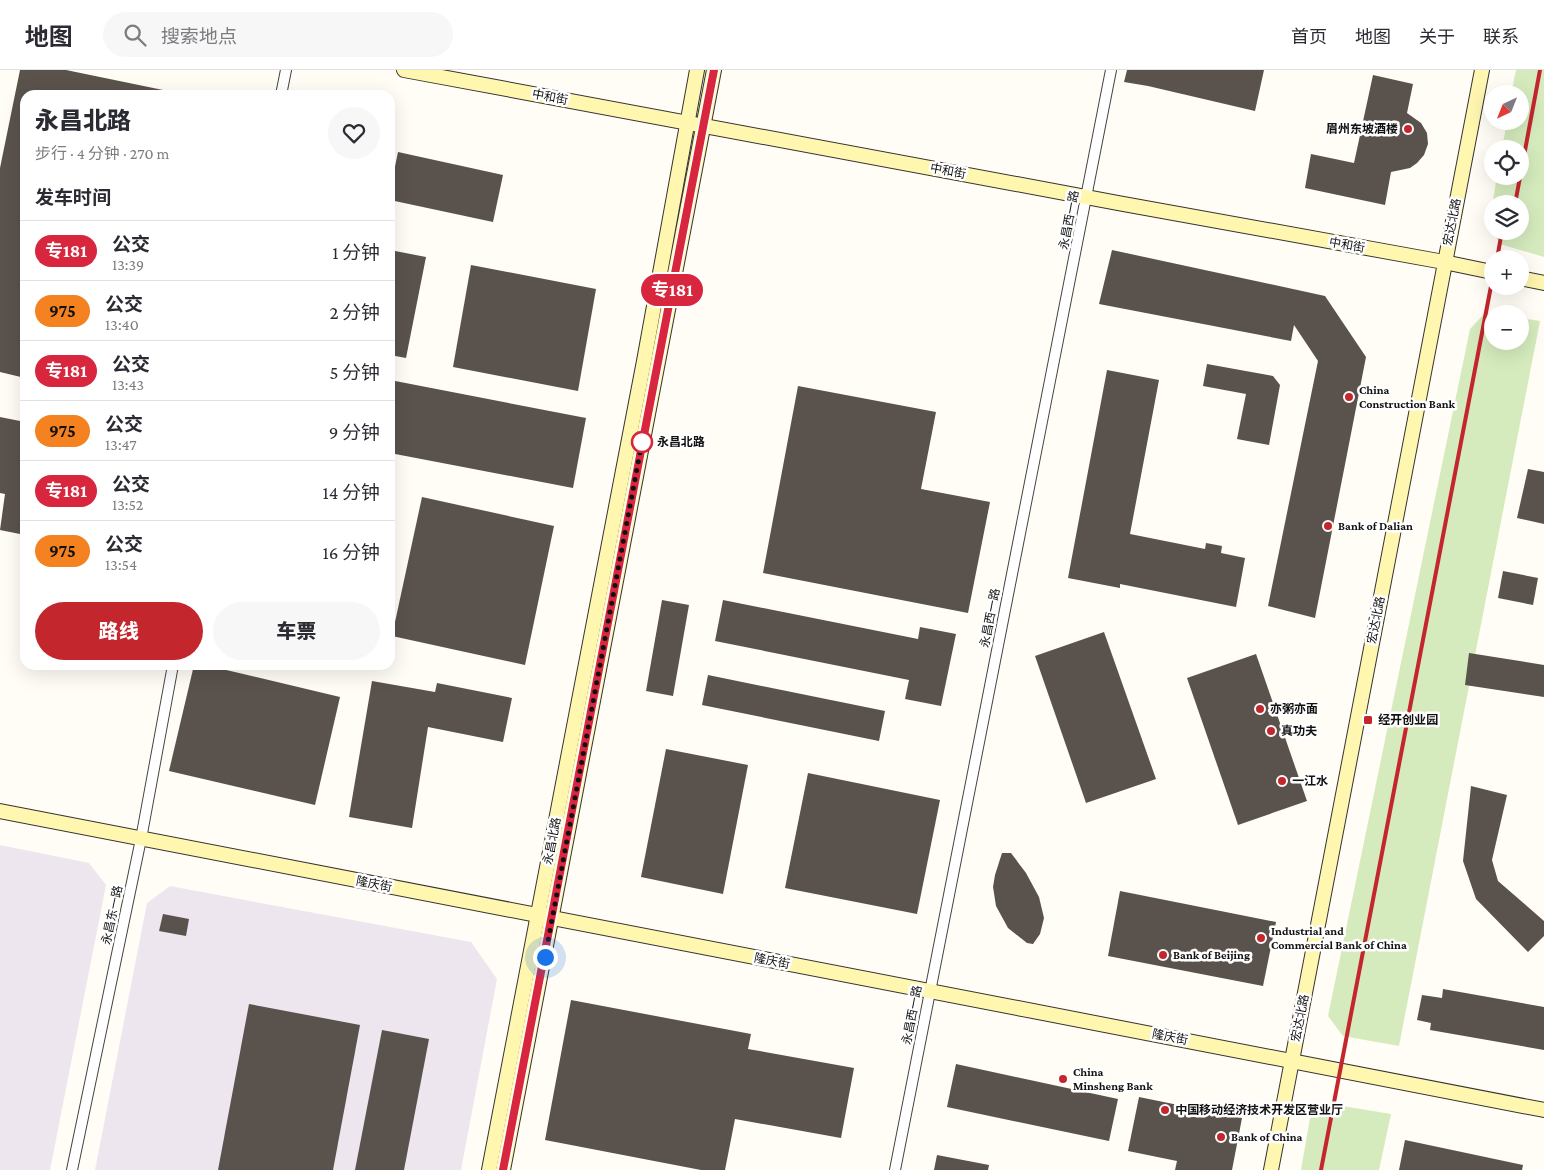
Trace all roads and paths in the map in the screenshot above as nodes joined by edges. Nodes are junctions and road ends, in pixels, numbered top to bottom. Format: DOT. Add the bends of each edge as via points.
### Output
graph roads {
  1 [pos="286,70"];
  2 [pos="404,70"];
  3 [pos="697,70"];
  4 [pos="714,70"];
  5 [pos="1111,70"];
  6 [pos="1482,70"];
  7 [pos="282,90"];
  8 [pos="687,123"];
  9 [pos="704,126"];
  10 [pos="1087,198"];
  11 [pos="1444,262"];
  12 [pos="1484,270"];
  13 [pos="1529,280"];
  14 [pos="1544,283"];
  15 [pos="172,670"];
  16 [pos="0,811"];
  17 [pos="140,839"];
  18 [pos="537,915"];
  19 [pos="552,919"];
  20 [pos="929,991"];
  21 [pos="1291,1061"];
  22 [pos="1544,1110"];
  23 [pos="72,1170"];
  24 [pos="489,1170"];
  25 [pos="503,1170"];
  26 [pos="895,1170"];
  27 [pos="1271,1170"];
  1 -- 7 [label="street"];
  2 -- 8 [label="street, 中和街"];
  3 -- 8 [label="street, 永昌北路"];
  4 -- 9 [label="street, 永昌北路"];
  5 -- 10 [label="street, 永昌西一路"];
  6 -- 11 [label="street, 宏达北路"];
  8 -- 9 [label="street, 中和街"];
  8 -- 18 [label="street, 永昌北路"];
  9 -- 10 [label="street, 中和街"];
  9 -- 19 [label="street, 永昌北路"];
  10 -- 11 [label="street, 中和街"];
  10 -- 20 [label="street, 永昌西一路"];
  11 -- 12 [label="street, 中和街"];
  11 -- 21 [label="street, 宏达北路"];
  13 -- 14 [label="street"];
  15 -- 17 [label="street, 永昌东一路"];
  16 -- 17 [label="street, 隆庆街"];
  17 -- 18 [label="street, 隆庆街"];
  17 -- 23 [label="street, 永昌东一路"];
  18 -- 19 [label="street, 隆庆街"];
  18 -- 24 [label="street, 永昌北路"];
  19 -- 20 [label="street, 隆庆街"];
  19 -- 25 [label="street, 永昌北路"];
  20 -- 21 [label="street, 隆庆街"];
  20 -- 26 [label="street, 永昌西一路"];
  21 -- 22 [label="street, 隆庆街"];
  21 -- 27 [label="street, 宏达北路"];
}
